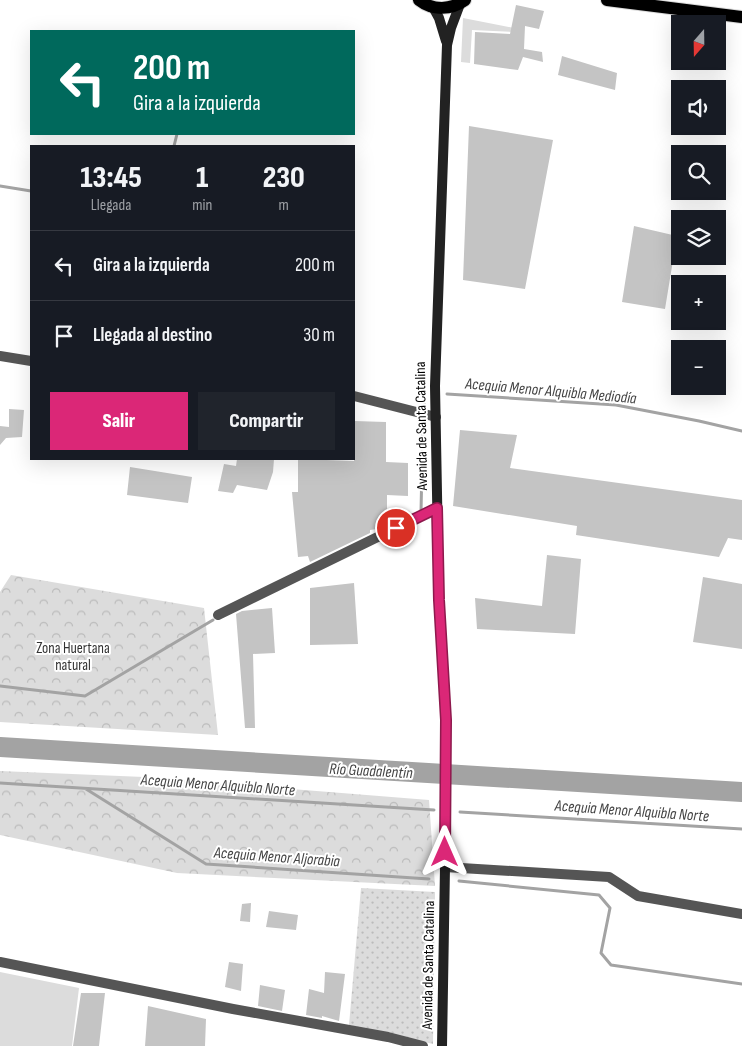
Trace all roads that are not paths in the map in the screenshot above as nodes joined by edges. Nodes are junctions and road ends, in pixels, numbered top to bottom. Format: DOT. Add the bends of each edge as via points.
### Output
graph roads {
  1 [pos="420,0"];
  2 [pos="607,0"];
  3 [pos="463,2"];
  4 [pos="433,7"];
  5 [pos="742,17"];
  6 [pos="447,45"];
  7 [pos="0,356"];
  8 [pos="30,361"];
  9 [pos="355,396"];
  10 [pos="436,417"];
  11 [pos="437,508"];
  12 [pos="218,615"];
  13 [pos="445,867"];
  14 [pos="742,914"];
  15 [pos="0,962"];
  16 [pos="423,1046"];
  17 [pos="442,1046"];
  1 -- 4 [label="main road"];
  2 -- 5 [label="main road"];
  3 -- 4 [label="main road" via="446,8"];
  3 -- 6 [label="main road, Avenida de Santa Catalina"];
  4 -- 6 [label="main road, Avenida de Santa Catalina" via="442,24"];
  6 -- 10 [label="main road, Avenida de Santa Catalina"];
  7 -- 8 [label="street"];
  9 -- 10 [label="street"];
  10 -- 11 [label="main road, Avenida de Santa Catalina"];
  11 -- 12 [label="street"];
  11 -- 13 [label="main road, Avenida de Santa Catalina" via="446,720"];
  13 -- 14 [label="street" via="609,877 638,896"];
  13 -- 17 [label="main road, Avenida de Santa Catalina"];
  15 -- 16 [label="street"];
}
